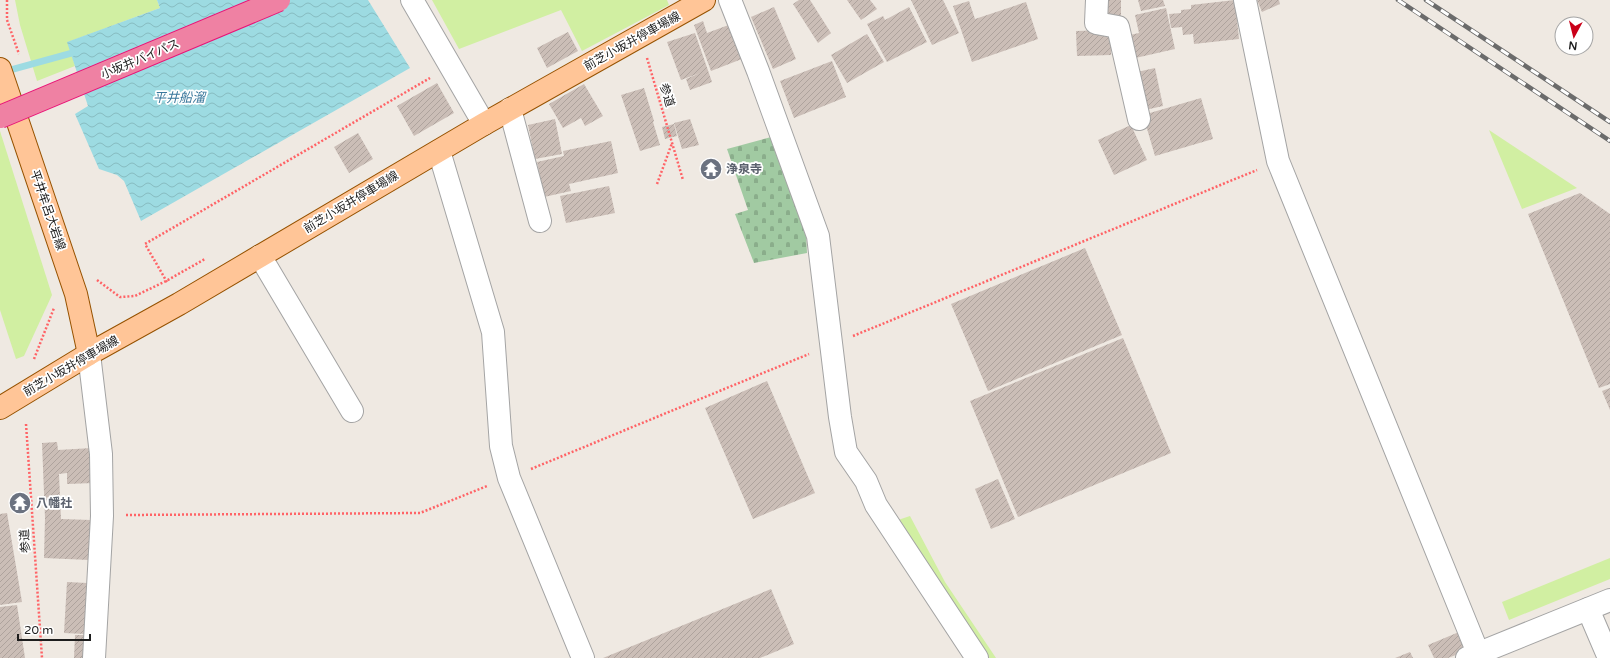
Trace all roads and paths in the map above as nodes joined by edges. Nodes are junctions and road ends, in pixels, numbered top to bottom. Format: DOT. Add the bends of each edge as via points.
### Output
graph roads {
  1 [pos="7,0"];
  2 [pos="279,0"];
  3 [pos="412,0"];
  4 [pos="704,0"];
  5 [pos="730,0"];
  6 [pos="1097,0"];
  7 [pos="1245,0"];
  8 [pos="645,52"];
  9 [pos="20,57"];
  10 [pos="451,65"];
  11 [pos="0,69"];
  12 [pos="510,109"];
  13 [pos="0,117"];
  14 [pos="1139,119"];
  15 [pos="484,124"];
  16 [pos="672,143"];
  17 [pos="439,151"];
  18 [pos="1278,161"];
  19 [pos="683,180"];
  20 [pos="657,184"];
  21 [pos="540,221"];
  22 [pos="260,256"];
  23 [pos="207,258"];
  24 [pos="95,273"];
  25 [pos="166,281"];
  26 [pos="179,304"];
  27 [pos="54,307"];
  28 [pos="831,345"];
  29 [pos="89,354"];
  30 [pos="28,363"];
  31 [pos="0,408"];
  32 [pos="352,411"];
  33 [pos="26,424"];
  34 [pos="509,478"];
  35 [pos="102,516"];
  36 [pos="1610,600"];
  37 [pos="1588,609"];
  38 [pos="1473,656"];
  39 [pos="42,658"];
  40 [pos="94,658"];
  41 [pos="583,658"];
  42 [pos="977,658"];
  43 [pos="1609,658"];
  1 -- 9 [label="path" via="7,20"];
  2 -- 13 [label="highway, 小坂井バイパス, bridge"];
  3 -- 10 [label="street"];
  4 -- 12 [label="main road, 前芝小坂井停車場線"];
  5 -- 28 [label="street" via="818,236"];
  6 -- 14 [label="street" via="1096,23 1118,27"];
  7 -- 18 [label="street"];
  8 -- 16 [label="path, 参道"];
  10 -- 15 [label="street"];
  10 -- 25 [label="path" via="146,244"];
  11 -- 29 [label="main road, 平井牟呂大岩線" via="76,294"];
  12 -- 15 [label="main road, 前芝小坂井停車場線"];
  12 -- 21 [label="street"];
  15 -- 17 [label="main road, 前芝小坂井停車場線"];
  16 -- 19 [label="path, 参道"];
  16 -- 20 [label="path"];
  17 -- 22 [label="main road, 前芝小坂井停車場線"];
  17 -- 34 [label="street" via="494,332 501,446"];
  18 -- 28 [label="path"];
  18 -- 38 [label="street"];
  22 -- 26 [label="main road, 前芝小坂井停車場線"];
  22 -- 32 [label="street"];
  23 -- 25 [label="path"];
  24 -- 25 [label="path" via="97,281 120,297 135,296"];
  25 -- 26 [label="path"];
  26 -- 29 [label="main road, 前芝小坂井停車場線"];
  27 -- 30 [label="path" via="34,359"];
  28 -- 34 [label="path"];
  28 -- 42 [label="street" via="846,452 866,481 876,505"];
  29 -- 31 [label="main road, 前芝小坂井停車場線"];
  29 -- 35 [label="street" via="101,454"];
  33 -- 39 [label="path, 参道"];
  34 -- 35 [label="path" via="420,513"];
  34 -- 41 [label="street"];
  35 -- 40 [label="street"];
  36 -- 37 [label="street"];
  37 -- 38 [label="street"];
  37 -- 43 [label="street"];
}
